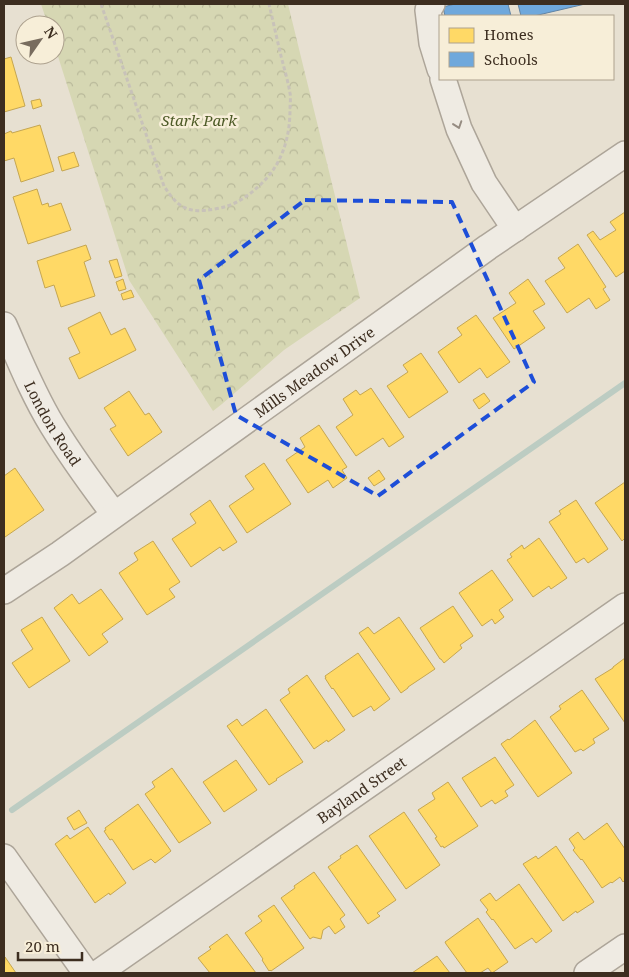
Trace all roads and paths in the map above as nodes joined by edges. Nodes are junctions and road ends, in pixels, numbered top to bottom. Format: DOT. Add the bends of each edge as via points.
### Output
graph roads {
  1 [pos="101,4"];
  2 [pos="269,4"];
  3 [pos="432,4"];
  4 [pos="439,66"];
  5 [pos="443,80"];
  6 [pos="625,154"];
  7 [pos="515,229"];
  8 [pos="4,325"];
  9 [pos="114,514"];
  10 [pos="4,591"];
  11 [pos="625,606"];
  12 [pos="4,856"];
  13 [pos="625,947"];
  14 [pos="86,973"];
  15 [pos="98,973"];
  16 [pos="587,973"];
  1 -- 2 [label="path" via="164,186 179,206 200,211 239,202 252,193 280,160 287,142 290,94"];
  3 -- 4 [label="street" via="428,10"];
  5 -- 7 [label="street, one-way" via="459,129 484,183"];
  6 -- 7 [label="street, Mills Meadow Drive"];
  7 -- 9 [label="street, Mills Meadow Drive"];
  8 -- 9 [label="street, London Road" via="52,424"];
  9 -- 10 [label="street, Mills Meadow Drive"];
  11 -- 15 [label="street, Bayland Street"];
  12 -- 14 [label="street"];
  13 -- 16 [label="street"];
}
